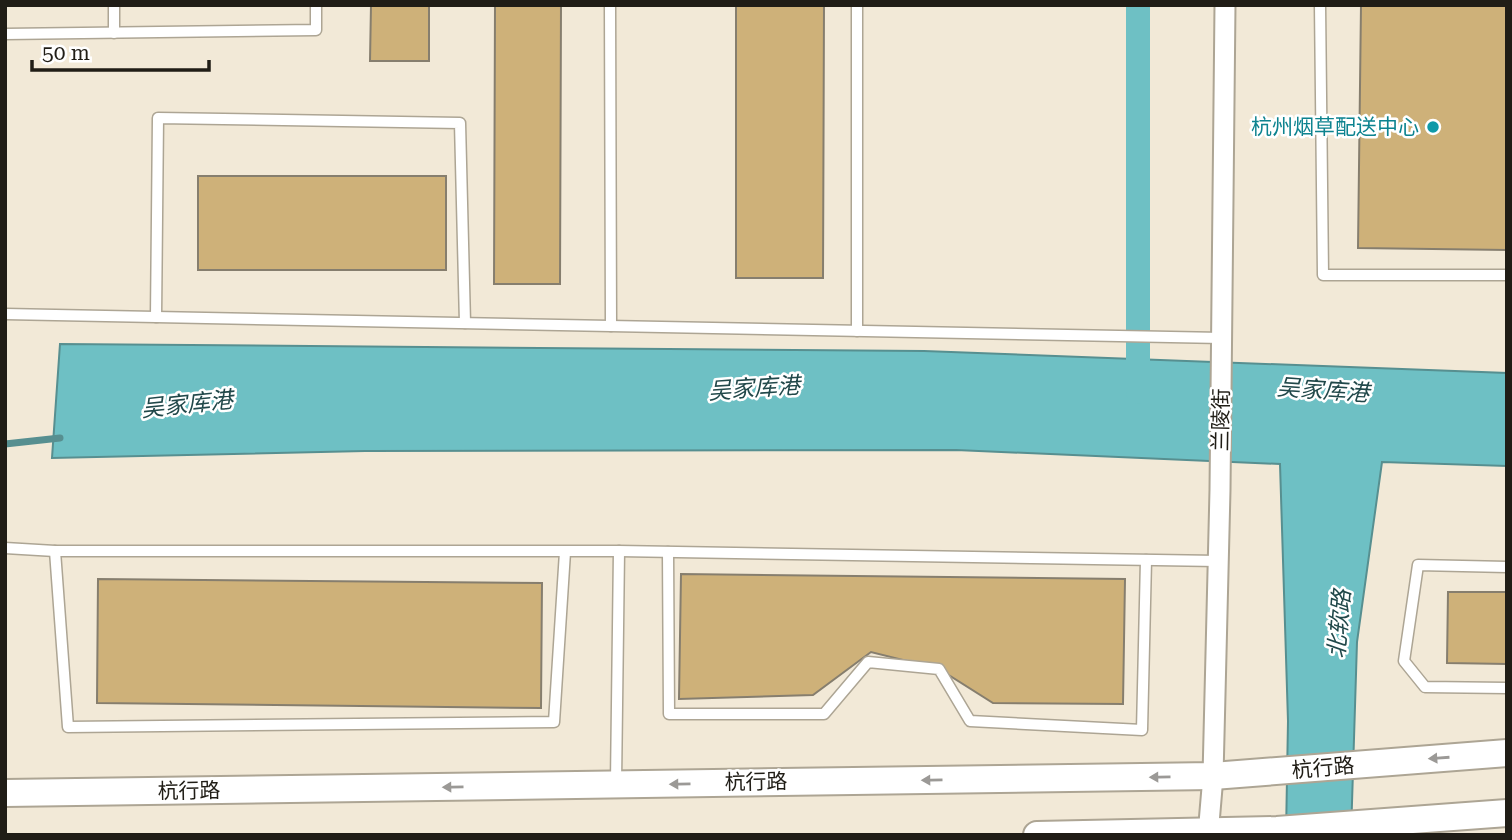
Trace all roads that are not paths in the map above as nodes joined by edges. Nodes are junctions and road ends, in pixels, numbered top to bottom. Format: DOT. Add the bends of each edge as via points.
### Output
graph roads {
  1 [pos="114,5"];
  2 [pos="316,5"];
  3 [pos="610,5"];
  4 [pos="857,5"];
  5 [pos="1225,5"];
  6 [pos="1320,5"];
  7 [pos="114,33"];
  8 [pos="5,34"];
  9 [pos="1507,275"];
  10 [pos="5,314"];
  11 [pos="156,317"];
  12 [pos="464,323"];
  13 [pos="611,326"];
  14 [pos="858,331"];
  15 [pos="1222,344"];
  16 [pos="5,548"];
  17 [pos="55,551"];
  18 [pos="619,551"];
  19 [pos="565,552"];
  20 [pos="668,552"];
  21 [pos="1146,560"];
  22 [pos="1218,561"];
  23 [pos="1507,567"];
  24 [pos="1507,688"];
  25 [pos="1507,753"];
  26 [pos="1213,776"];
  27 [pos="616,785"];
  28 [pos="5,793"];
  29 [pos="1507,813"];
  30 [pos="1208,833"];
  31 [pos="1037,835"];
  1 -- 7 [label="lane"];
  2 -- 7 [label="lane" via="316,30"];
  3 -- 13 [label="lane"];
  4 -- 14 [label="lane"];
  5 -- 15 [label="street, 兰陵街"];
  6 -- 9 [label="lane" via="1323,275"];
  7 -- 8 [label="lane"];
  10 -- 11 [label="lane"];
  11 -- 12 [label="lane"];
  11 -- 12 [label="lane" via="158,118 460,123"];
  12 -- 13 [label="lane"];
  13 -- 14 [label="lane"];
  14 -- 15 [label="lane"];
  15 -- 22 [label="street, 兰陵街"];
  16 -- 17 [label="lane"];
  17 -- 19 [label="lane"];
  17 -- 19 [label="lane" via="68,727 554,722"];
  18 -- 19 [label="lane"];
  18 -- 20 [label="lane"];
  18 -- 27 [label="lane"];
  20 -- 21 [label="lane"];
  20 -- 21 [label="lane" via="669,714 824,714 868,662 939,669 970,721 1142,730"];
  21 -- 22 [label="lane"];
  22 -- 26 [label="street, 兰陵街"];
  23 -- 24 [label="lane" via="1418,565 1404,661 1425,687"];
  25 -- 26 [label="main road, 杭行路, one-way"];
  26 -- 27 [label="main road, 杭行路, one-way"];
  26 -- 30 [label="street, 兰陵街"];
  27 -- 28 [label="main road, 杭行路, one-way"];
  29 -- 30 [label="main road"];
  30 -- 31 [label="main road"];
}
